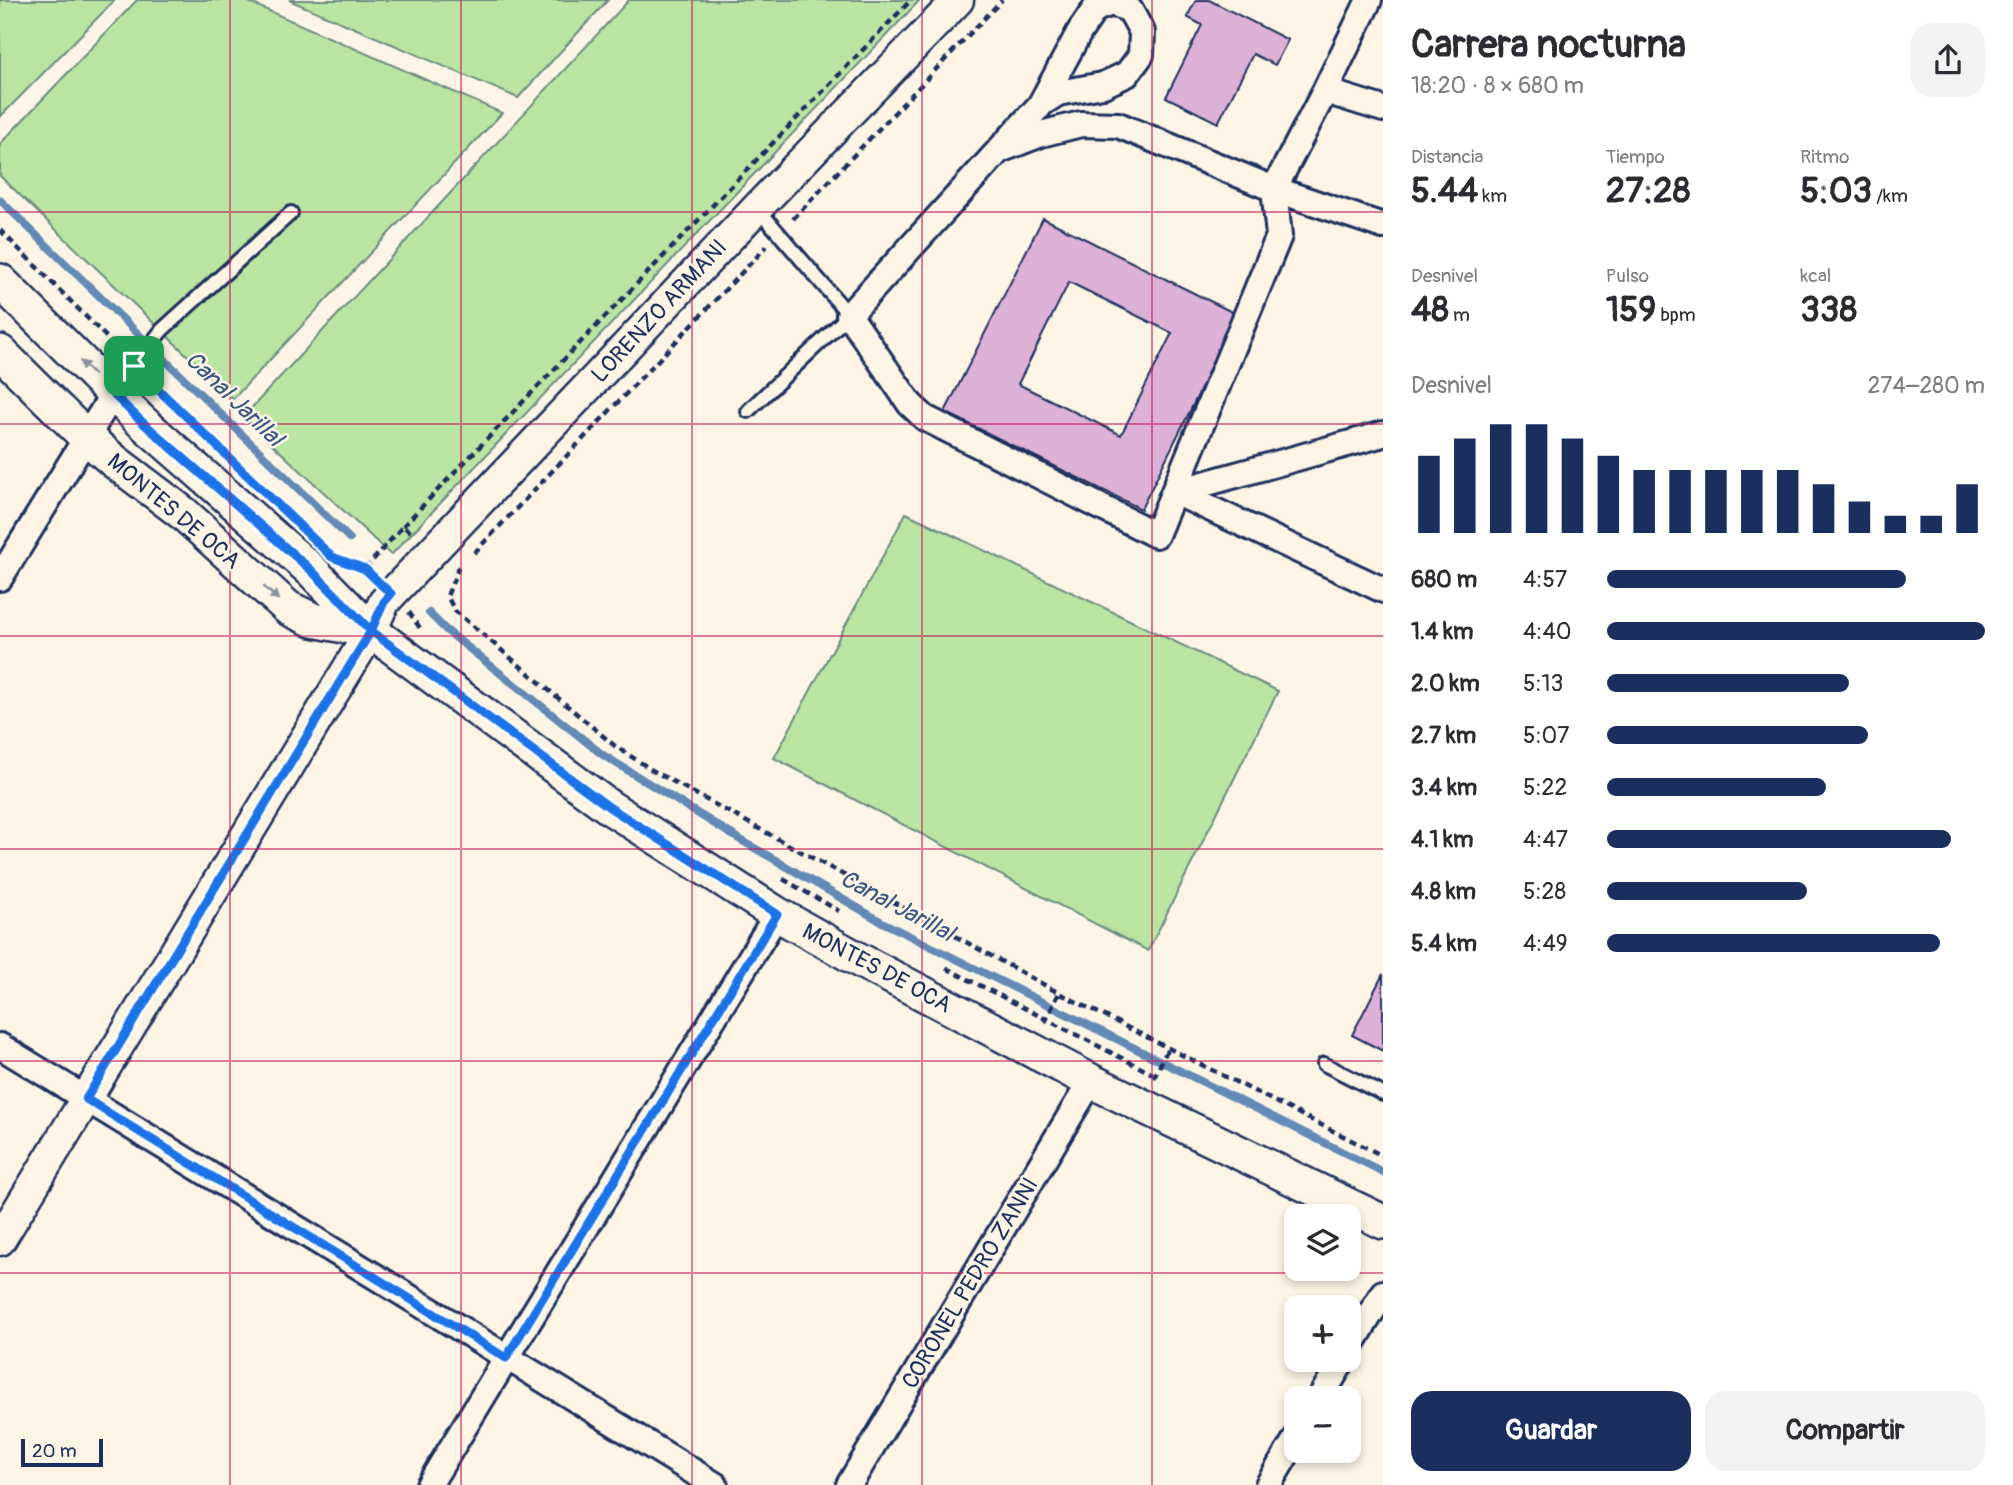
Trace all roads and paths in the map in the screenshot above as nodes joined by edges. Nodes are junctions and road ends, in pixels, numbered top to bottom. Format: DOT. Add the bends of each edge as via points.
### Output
graph roads {
  1 [pos="911,0"];
  2 [pos="958,0"];
  3 [pos="1002,0"];
  4 [pos="1369,0"];
  5 [pos="1325,91"];
  6 [pos="1038,107"];
  7 [pos="1383,109"];
  8 [pos="1000,150"];
  9 [pos="1274,189"];
  10 [pos="757,208"];
  11 [pos="290,213"];
  12 [pos="1383,226"];
  13 [pos="0,230"];
  14 [pos="779,233"];
  15 [pos="0,281"];
  16 [pos="849,315"];
  17 [pos="0,352"];
  18 [pos="138,360"];
  19 [pos="113,394"];
  20 [pos="748,411"];
  21 [pos="191,421"];
  22 [pos="1383,434"];
  23 [pos="86,437"];
  24 [pos="1175,492"];
  25 [pos="403,526"];
  26 [pos="433,549"];
  27 [pos="468,559"];
  28 [pos="343,561"];
  29 [pos="365,569"];
  30 [pos="0,578"];
  31 [pos="1383,590"];
  32 [pos="391,594"];
  33 [pos="371,631"];
  34 [pos="425,635"];
  35 [pos="777,875"];
  36 [pos="777,914"];
  37 [pos="845,914"];
  38 [pos="940,965"];
  39 [pos="1059,993"];
  40 [pos="1049,1013"];
  41 [pos="0,1046"];
  42 [pos="1167,1050"];
  43 [pos="1324,1064"];
  44 [pos="1158,1068"];
  45 [pos="1091,1081"];
  46 [pos="1167,1081"];
  47 [pos="1383,1094"];
  48 [pos="86,1099"];
  49 [pos="1383,1156"];
  50 [pos="1383,1222"];
  51 [pos="0,1240"];
  52 [pos="1383,1293"];
  53 [pos="1361,1329"];
  54 [pos="506,1358"];
  55 [pos="1284,1459"];
  56 [pos="429,1485"];
  57 [pos="715,1485"];
  58 [pos="849,1485"];
  59 [pos="1268,1485"];
  1 -- 25 [label="path"];
  2 -- 10 [label="street, LORENZO ARMANI"];
  3 -- 14 [label="path"];
  4 -- 5 [label="street"];
  5 -- 7 [label="street"];
  5 -- 9 [label="street"];
  6 -- 6 [label="street" via="1058,93 1103,85 1127,74 1141,55 1142,32 1130,10 1112,3 1095,9"];
  6 -- 8 [label="street"];
  8 -- 9 [label="street" via="1081,124 1118,125"];
  8 -- 16 [label="street"];
  9 -- 12 [label="street"];
  9 -- 24 [label="street" via="1279,236"];
  10 -- 14 [label="lane"];
  10 -- 26 [label="street, LORENZO ARMANI"];
  11 -- 18 [label="lane" via="159,334"];
  13 -- 18 [label="path"];
  14 -- 16 [label="lane"];
  14 -- 27 [label="path"];
  19 -- 15 [label="main road, MONTES DE OCA, one-way"];
  16 -- 20 [label="lane"];
  16 -- 24 [label="street" via="925,418 1156,535"];
  17 -- 23 [label="main road, MONTES DE OCA"];
  18 -- 19 [label="lane"];
  18 -- 21 [label="path"];
  19 -- 23 [label="street"];
  19 -- 33 [label="main road, MONTES DE OCA" via="311,570"];
  22 -- 24 [label="street"];
  23 -- 30 [label="street"];
  23 -- 33 [label="main road, MONTES DE OCA, one-way" via="184,514 288,608 313,620"];
  24 -- 31 [label="street"];
  25 -- 26 [label="path"];
  25 -- 29 [label="path"];
  26 -- 32 [label="street, LORENZO ARMANI"];
  26 -- 39 [label="path" via="458,569 447,596 455,611 615,746"];
  28 -- 29 [label="path"];
  29 -- 32 [label="path"];
  32 -- 33 [label="street, LORENZO ARMANI"];
  32 -- 34 [label="path" via="415,617"];
  33 -- 36 [label="main road, MONTES DE OCA" via="609,807"];
  33 -- 48 [label="street, LORENZO ARMANI"];
  35 -- 37 [label="path"];
  36 -- 45 [label="main road, MONTES DE OCA"];
  36 -- 54 [label="street"];
  38 -- 46 [label="path"];
  39 -- 40 [label="path"];
  39 -- 42 [label="path"];
  41 -- 48 [label="street"];
  42 -- 44 [label="path"];
  42 -- 49 [label="path"];
  43 -- 47 [label="lane"];
  45 -- 50 [label="main road, MONTES DE OCA"];
  45 -- 58 [label="street, CORONEL PEDRO ZANNI"];
  48 -- 51 [label="street, LORENZO ARMANI"];
  48 -- 54 [label="street"];
  52 -- 53 [label="street"];
  54 -- 56 [label="street"];
  54 -- 57 [label="street"];
  55 -- 59 [label="street"];
}
